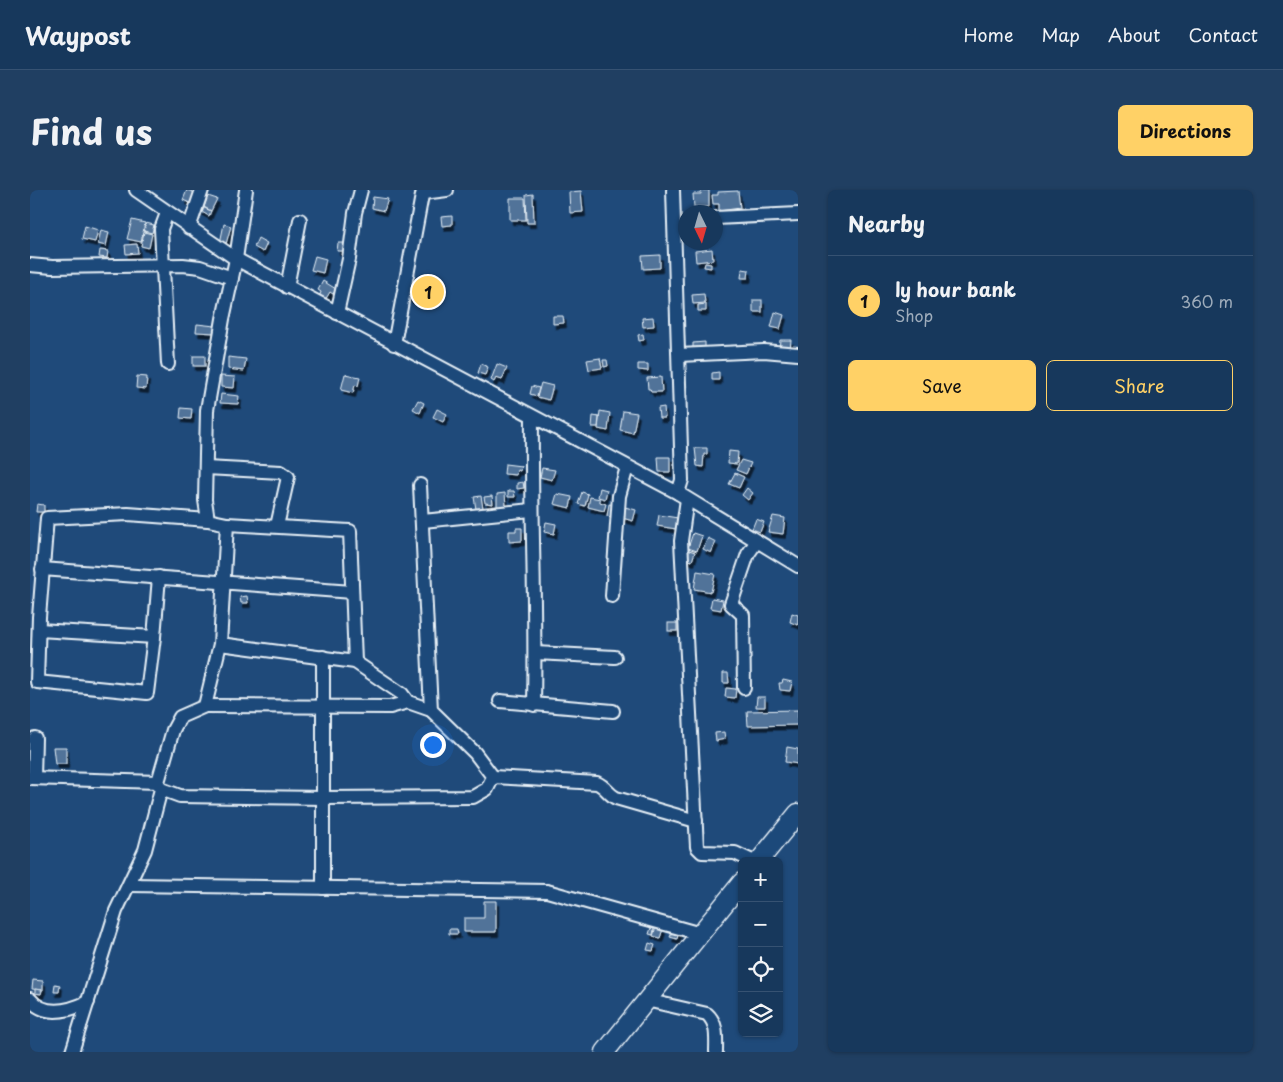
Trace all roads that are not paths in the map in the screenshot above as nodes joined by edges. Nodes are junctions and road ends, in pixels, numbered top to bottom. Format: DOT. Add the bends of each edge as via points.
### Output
graph roads {
  1 [pos="136,190"];
  2 [pos="202,190"];
  3 [pos="246,190"];
  4 [pos="361,190"];
  5 [pos="447,190"];
  6 [pos="673,190"];
  7 [pos="423,191"];
  8 [pos="167,213"];
  9 [pos="798,214"];
  10 [pos="678,215"];
  11 [pos="723,218"];
  12 [pos="300,220"];
  13 [pos="189,228"];
  14 [pos="679,250"];
  15 [pos="236,259"];
  16 [pos="162,264"];
  17 [pos="30,265"];
  18 [pos="232,278"];
  19 [pos="287,286"];
  20 [pos="337,313"];
  21 [pos="394,344"];
  22 [pos="798,354"];
  23 [pos="679,355"];
  24 [pos="168,364"];
  25 [pos="532,417"];
  26 [pos="206,468"];
  27 [pos="625,474"];
  28 [pos="420,486"];
  29 [pos="683,496"];
  30 [pos="531,510"];
  31 [pos="208,520"];
  32 [pos="423,521"];
  33 [pos="227,524"];
  34 [pos="276,526"];
  35 [pos="757,541"];
  36 [pos="798,566"];
  37 [pos="42,569"];
  38 [pos="159,577"];
  39 [pos="225,582"];
  40 [pos="352,592"];
  41 [pos="612,596"];
  42 [pos="39,630"];
  43 [pos="154,637"];
  44 [pos="34,644"];
  45 [pos="220,644"];
  46 [pos="535,653"];
  47 [pos="323,657"];
  48 [pos="615,657"];
  49 [pos="355,662"];
  50 [pos="744,688"];
  51 [pos="408,702"];
  52 [pos="500,702"];
  53 [pos="534,705"];
  54 [pos="205,706"];
  55 [pos="324,708"];
  56 [pos="432,710"];
  57 [pos="613,711"];
  58 [pos="35,738"];
  59 [pos="493,777"];
  60 [pos="32,778"];
  61 [pos="160,786"];
  62 [pos="324,798"];
  63 [pos="798,813"];
  64 [pos="696,821"];
  65 [pos="744,857"];
  66 [pos="762,857"];
  67 [pos="130,885"];
  68 [pos="738,887"];
  69 [pos="323,888"];
  70 [pos="701,934"];
  71 [pos="30,999"];
  72 [pos="646,1000"];
  73 [pos="88,1002"];
  74 [pos="72,1052"];
  75 [pos="605,1052"];
  76 [pos="716,1052"];
  1 -- 8 [label="street"];
  2 -- 13 [label="street"];
  3 -- 15 [label="street"];
  4 -- 20 [label="street"];
  5 -- 7 [label="street"];
  6 -- 10 [label="street"];
  7 -- 21 [label="street"];
  8 -- 13 [label="street"];
  8 -- 16 [label="street" via="161,230"];
  9 -- 11 [label="street"];
  12 -- 19 [label="street"];
  13 -- 15 [label="street"];
  14 -- 23 [label="street"];
  15 -- 18 [label="street"];
  15 -- 19 [label="street"];
  16 -- 17 [label="street"];
  16 -- 18 [label="street" via="200,267"];
  16 -- 24 [label="street"];
  18 -- 26 [label="street" via="207,410"];
  19 -- 20 [label="street"];
  20 -- 21 [label="street"];
  21 -- 25 [label="street"];
  22 -- 23 [label="street" via="764,351"];
  23 -- 29 [label="street"];
  25 -- 27 [label="street"];
  25 -- 30 [label="street"];
  26 -- 31 [label="street"];
  26 -- 34 [label="street" via="281,472 288,477"];
  27 -- 29 [label="street"];
  27 -- 41 [label="street"];
  28 -- 32 [label="street"];
  29 -- 35 [label="street"];
  29 -- 64 [label="street" via="681,541"];
  30 -- 32 [label="street"];
  30 -- 46 [label="street"];
  31 -- 33 [label="street"];
  31 -- 37 [label="street" via="128,514 50,517 45,522"];
  32 -- 56 [label="street"];
  33 -- 34 [label="street"];
  33 -- 39 [label="street"];
  34 -- 40 [label="street" via="350,531"];
  35 -- 36 [label="street"];
  35 -- 50 [label="street" via="748,554 731,604 743,615"];
  37 -- 38 [label="street"];
  37 -- 42 [label="street"];
  38 -- 39 [label="street"];
  38 -- 43 [label="street"];
  39 -- 40 [label="street"];
  39 -- 45 [label="street"];
  40 -- 49 [label="street"];
  42 -- 43 [label="street"];
  42 -- 44 [label="street"];
  43 -- 44 [label="street" via="148,691 144,695 39,684"];
  45 -- 47 [label="street"];
  45 -- 54 [label="street"];
  46 -- 48 [label="street"];
  46 -- 53 [label="street"];
  47 -- 49 [label="street"];
  47 -- 55 [label="street"];
  49 -- 51 [label="street" via="402,694"];
  51 -- 55 [label="street" via="390,707"];
  51 -- 56 [label="street"];
  52 -- 53 [label="street"];
  53 -- 57 [label="street"];
  54 -- 55 [label="street"];
  54 -- 61 [label="street" via="180,717 173,730"];
  55 -- 62 [label="street"];
  56 -- 59 [label="street" via="475,752"];
  58 -- 60 [label="street"];
  59 -- 62 [label="street" via="487,790 473,797"];
  59 -- 64 [label="street" via="597,783 616,798"];
  60 -- 61 [label="street"];
  61 -- 62 [label="street" via="180,796"];
  61 -- 67 [label="street" via="145,850"];
  62 -- 69 [label="street"];
  63 -- 66 [label="highway"];
  64 -- 65 [label="street" via="698,850 735,853"];
  67 -- 69 [label="street"];
  67 -- 73 [label="street" via="116,911"];
  68 -- 70 [label="highway"];
  69 -- 70 [label="street" via="547,891"];
  70 -- 72 [label="highway"];
  71 -- 73 [label="street" via="36,1006 59,1012"];
  72 -- 75 [label="highway"];
  72 -- 76 [label="street" via="707,1014 716,1031"];
  73 -- 74 [label="street"];
}
